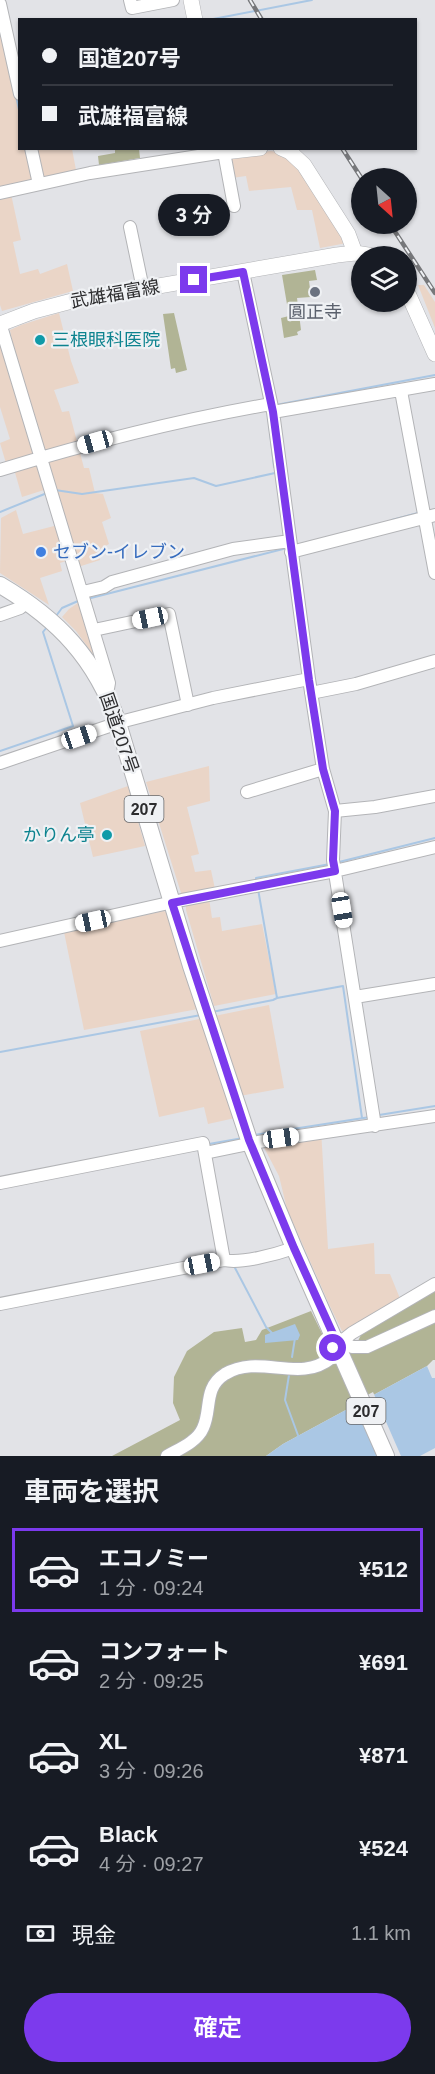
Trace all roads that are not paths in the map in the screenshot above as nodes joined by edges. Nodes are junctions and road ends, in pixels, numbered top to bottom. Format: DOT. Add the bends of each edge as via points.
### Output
graph roads {
  1 [pos="130,0"];
  2 [pos="173,0"];
  3 [pos="191,0"];
  4 [pos="0,4"];
  5 [pos="195,18"];
  6 [pos="18,85"];
  7 [pos="31,150"];
  8 [pos="223,150"];
  9 [pos="286,150"];
  10 [pos="39,184"];
  11 [pos="0,193"];
  12 [pos="234,206"];
  13 [pos="130,227"];
  14 [pos="352,246"];
  15 [pos="351,253"];
  16 [pos="243,272"];
  17 [pos="143,289"];
  18 [pos="416,312"];
  19 [pos="0,324"];
  20 [pos="435,354"];
  21 [pos="435,384"];
  22 [pos="401,391"];
  23 [pos="272,408"];
  24 [pos="41,458"];
  25 [pos="0,471"];
  26 [pos="426,515"];
  27 [pos="290,547"];
  28 [pos="435,573"];
  29 [pos="0,585"];
  30 [pos="84,597"];
  31 [pos="28,601"];
  32 [pos="0,615"];
  33 [pos="94,630"];
  34 [pos="435,661"];
  35 [pos="309,680"];
  36 [pos="311,693"];
  37 [pos="107,694"];
  38 [pos="189,705"];
  39 [pos="118,723"];
  40 [pos="0,763"];
  41 [pos="323,769"];
  42 [pos="247,792"];
  43 [pos="435,796"];
  44 [pos="335,811"];
  45 [pos="435,846"];
  46 [pos="334,866"];
  47 [pos="172,903"];
  48 [pos="0,940"];
  49 [pos="435,984"];
  50 [pos="355,994"];
  51 [pos="435,1116"];
  52 [pos="374,1120"];
  53 [pos="249,1139"];
  54 [pos="208,1151"];
  55 [pos="0,1184"];
  56 [pos="294,1248"];
  57 [pos="229,1261"];
  58 [pos="435,1284"];
  59 [pos="0,1304"];
  60 [pos="435,1316"];
  61 [pos="338,1345"];
  62 [pos="167,1456"];
  63 [pos="386,1456"];
  1 -- 2 [label="street" via="132,8"];
  3 -- 5 [label="main road"];
  4 -- 6 [label="street"];
  7 -- 10 [label="street"];
  8 -- 10 [label="street"];
  8 -- 12 [label="street"];
  9 -- 14 [label="main road" via="304,165"];
  10 -- 11 [label="street"];
  13 -- 17 [label="street"];
  15 -- 16 [label="main road, 武雄福富線"];
  16 -- 17 [label="main road, 武雄福富線"];
  16 -- 23 [label="street"];
  17 -- 19 [label="main road, 武雄福富線" via="34,311"];
  18 -- 20 [label="main road"];
  19 -- 24 [label="street"];
  21 -- 22 [label="street"];
  22 -- 23 [label="street"];
  22 -- 26 [label="street"];
  23 -- 24 [label="street" via="212,415"];
  23 -- 27 [label="street"];
  24 -- 25 [label="street"];
  24 -- 30 [label="street"];
  26 -- 27 [label="street"];
  26 -- 28 [label="street"];
  27 -- 30 [label="street" via="233,549 112,582"];
  27 -- 35 [label="street"];
  29 -- 31 [label="highway, 国道207号 / 207"];
  30 -- 33 [label="street"];
  31 -- 32 [label="street"];
  31 -- 37 [label="highway, 国道207号 / 207" via="73,643"];
  33 -- 37 [label="street" via="109,683"];
  33 -- 38 [label="street" via="169,614"];
  34 -- 36 [label="street"];
  35 -- 36 [label="street"];
  35 -- 38 [label="street"];
  36 -- 41 [label="street"];
  37 -- 39 [label="highway, 国道207号 / 207"];
  38 -- 39 [label="street"];
  39 -- 40 [label="street"];
  39 -- 47 [label="highway, 国道207号 / 207"];
  41 -- 42 [label="street"];
  41 -- 44 [label="street"];
  43 -- 44 [label="street"];
  44 -- 46 [label="street"];
  45 -- 46 [label="street"];
  46 -- 47 [label="street"];
  46 -- 50 [label="street"];
  47 -- 48 [label="street"];
  47 -- 53 [label="highway, 国道207号 / 207"];
  49 -- 50 [label="street"];
  50 -- 52 [label="street"];
  51 -- 52 [label="street"];
  52 -- 53 [label="street"];
  53 -- 54 [label="street"];
  53 -- 56 [label="highway, 国道207号 / 207"];
  54 -- 55 [label="street" via="203,1143"];
  54 -- 57 [label="street"];
  56 -- 57 [label="street"];
  56 -- 61 [label="highway, 国道207号 / 207"];
  57 -- 59 [label="street"];
  58 -- 61 [label="street"];
  60 -- 61 [label="street" via="368,1347"];
  61 -- 62 [label="street" via="331,1358 309,1370 251,1365 224,1375 214,1384 203,1429 191,1442"];
  61 -- 63 [label="highway, 国道207号 / 207"];
}
